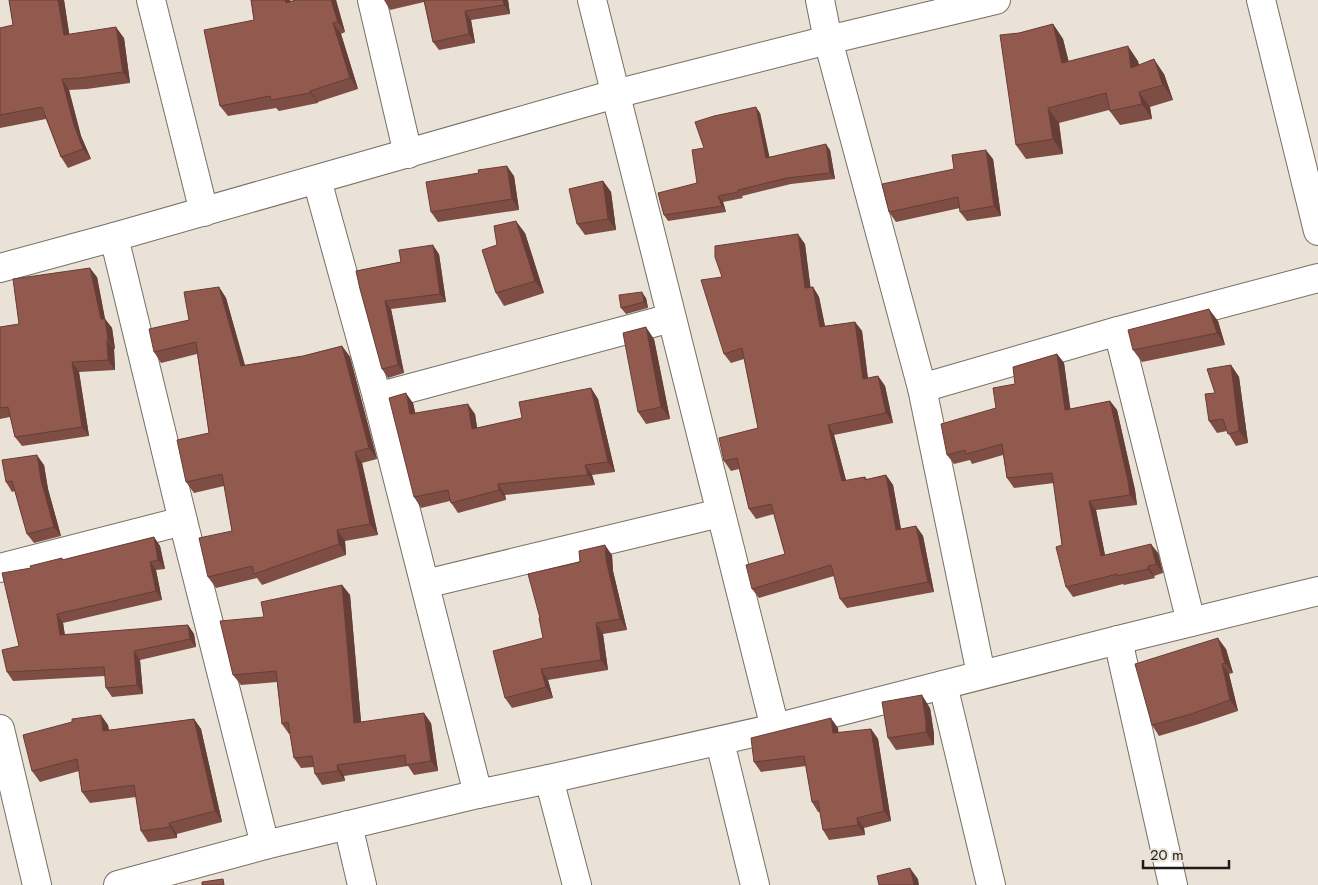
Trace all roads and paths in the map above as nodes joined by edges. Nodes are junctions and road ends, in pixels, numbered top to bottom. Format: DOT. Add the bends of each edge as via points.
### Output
graph roads {
  1 [pos="151,0"];
  2 [pos="372,0"];
  3 [pos="592,0"];
  4 [pos="820,0"];
  5 [pos="996,0"];
  6 [pos="1261,0"];
  7 [pos="828,40"];
  8 [pos="615,94"];
  9 [pos="408,154"];
  10 [pos="317,180"];
  11 [pos="204,212"];
  12 [pos="1318,231"];
  13 [pos="114,237"];
  14 [pos="0,268"];
  15 [pos="1318,278"];
  16 [pos="671,318"];
  17 [pos="1118,331"];
  18 [pos="922,388"];
  19 [pos="377,397"];
  20 [pos="720,513"];
  21 [pos="183,521"];
  22 [pos="0,568"];
  23 [pos="426,584"];
  24 [pos="1318,591"];
  25 [pos="1191,622"];
  26 [pos="1118,640"];
  27 [pos="981,674"];
  28 [pos="943,685"];
  29 [pos="775,728"];
  30 [pos="0,729"];
  31 [pos="720,742"];
  32 [pos="549,779"];
  33 [pos="478,794"];
  34 [pos="348,826"];
  35 [pos="266,845"];
  36 [pos="37,885"];
  37 [pos="118,885"];
  38 [pos="362,885"];
  39 [pos="577,885"];
  40 [pos="755,885"];
  41 [pos="991,885"];
  42 [pos="1173,885"];
  1 -- 11 [label="street"];
  2 -- 9 [label="street"];
  3 -- 8 [label="street"];
  4 -- 7 [label="street"];
  5 -- 7 [label="street"];
  6 -- 12 [label="street"];
  7 -- 8 [label="street"];
  7 -- 18 [label="street"];
  8 -- 9 [label="street"];
  8 -- 16 [label="street"];
  9 -- 10 [label="street"];
  10 -- 11 [label="street"];
  10 -- 19 [label="street"];
  11 -- 13 [label="street"];
  13 -- 14 [label="street"];
  13 -- 21 [label="street"];
  15 -- 17 [label="street"];
  16 -- 19 [label="street"];
  16 -- 20 [label="street"];
  17 -- 18 [label="street"];
  17 -- 25 [label="street"];
  18 -- 27 [label="street"];
  19 -- 23 [label="street"];
  20 -- 23 [label="street"];
  20 -- 29 [label="street"];
  21 -- 22 [label="street"];
  21 -- 35 [label="street"];
  23 -- 33 [label="street"];
  24 -- 25 [label="street"];
  25 -- 26 [label="street"];
  26 -- 27 [label="street"];
  26 -- 42 [label="street"];
  27 -- 28 [label="street"];
  28 -- 29 [label="street"];
  28 -- 41 [label="street"];
  29 -- 31 [label="street"];
  30 -- 36 [label="street"];
  31 -- 32 [label="street"];
  31 -- 40 [label="street"];
  32 -- 33 [label="street"];
  32 -- 39 [label="street"];
  33 -- 34 [label="street"];
  34 -- 35 [label="street"];
  34 -- 38 [label="street"];
  35 -- 37 [label="street"];
}
